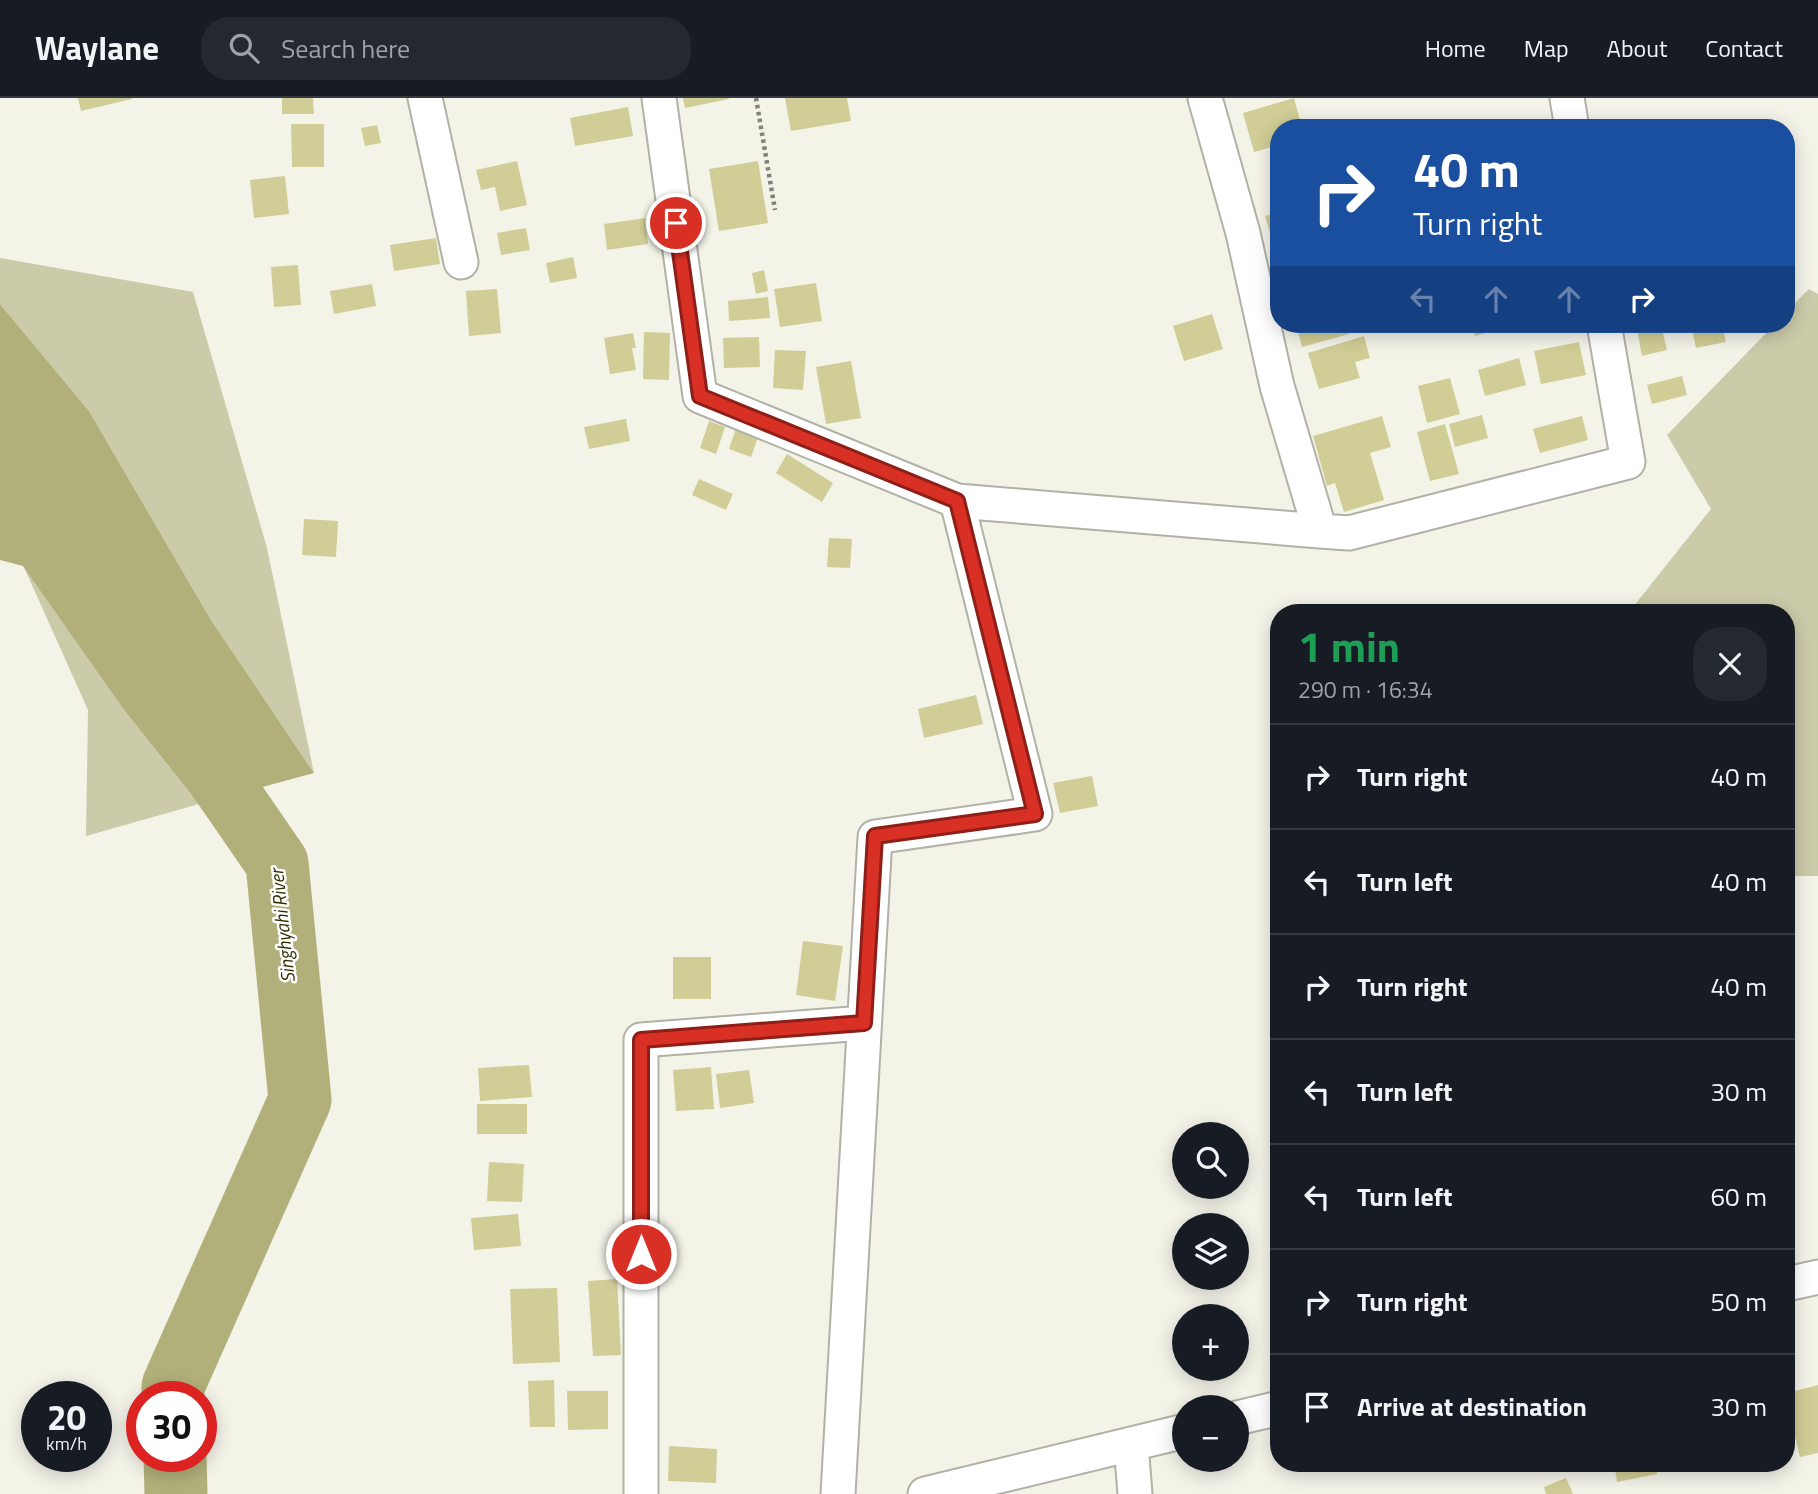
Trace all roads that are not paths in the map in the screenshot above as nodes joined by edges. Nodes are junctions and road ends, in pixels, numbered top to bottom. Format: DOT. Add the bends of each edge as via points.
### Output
graph roads {
  1 [pos="425,98"];
  2 [pos="659,98"];
  3 [pos="1205,98"];
  4 [pos="1567,98"];
  5 [pos="1570,119"];
  6 [pos="461,262"];
  7 [pos="1606,333"];
  8 [pos="957,501"];
  9 [pos="1320,531"];
  10 [pos="864,1023"];
  11 [pos="1818,1276"];
  12 [pos="1795,1282"];
  13 [pos="1270,1410"];
  14 [pos="1249,1415"];
  15 [pos="1172,1434"];
  16 [pos="1131,1444"];
  17 [pos="641,1494"];
  18 [pos="838,1494"];
  19 [pos="925,1494"];
  20 [pos="1135,1494"];
  1 -- 6 [label="street"];
  2 -- 8 [label="street" via="700,396"];
  3 -- 9 [label="street" via="1243,233 1277,386"];
  4 -- 5 [label="street"];
  7 -- 9 [label="street" via="1628,462 1349,533"];
  8 -- 9 [label="street"];
  8 -- 10 [label="street" via="1035,814 875,836"];
  10 -- 17 [label="street" via="641,1040"];
  10 -- 18 [label="street"];
  11 -- 12 [label="street"];
  13 -- 14 [label="street"];
  15 -- 16 [label="street"];
  16 -- 19 [label="street"];
  16 -- 20 [label="street"];
}
